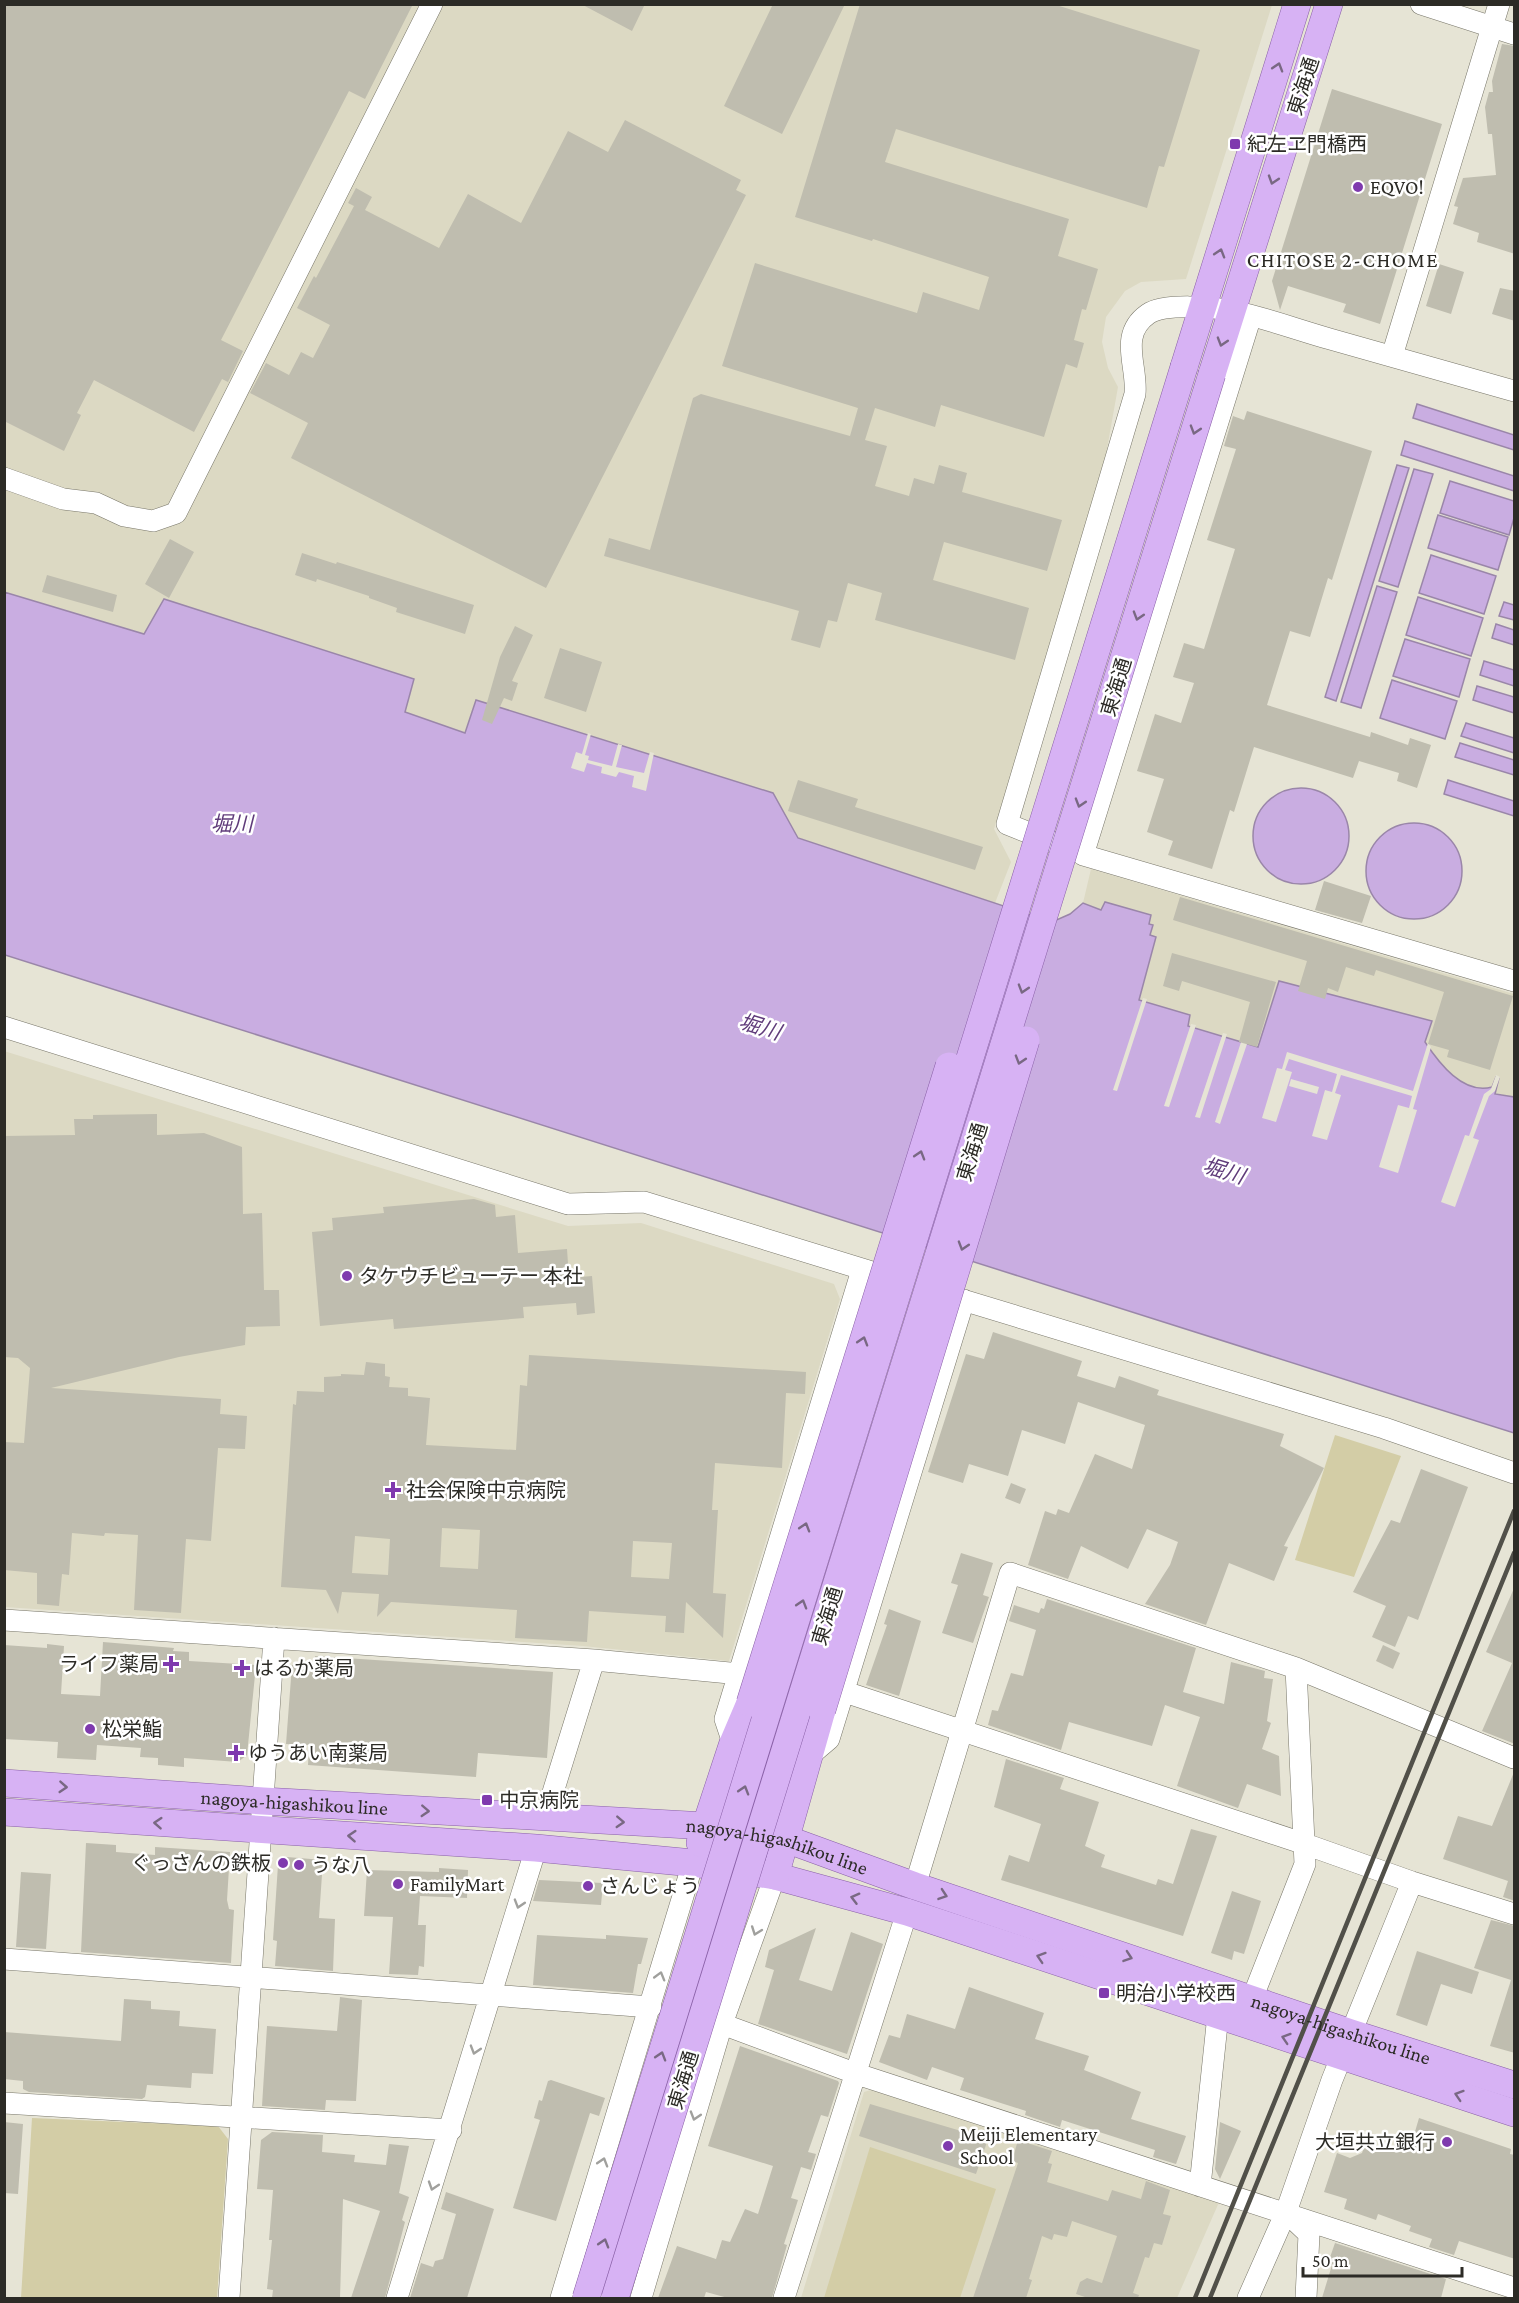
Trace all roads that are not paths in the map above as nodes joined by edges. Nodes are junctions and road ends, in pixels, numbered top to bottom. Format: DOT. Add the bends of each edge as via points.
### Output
graph roads {
  1 [pos="432,4"];
  2 [pos="1297,4"];
  3 [pos="1329,4"];
  4 [pos="1420,4"];
  5 [pos="1499,4"];
  6 [pos="1492,27"];
  7 [pos="1515,34"];
  8 [pos="1202,309"];
  9 [pos="1241,314"];
  10 [pos="1392,356"];
  11 [pos="1515,391"];
  12 [pos="4,478"];
  13 [pos="1083,855"];
  14 [pos="1017,909"];
  15 [pos="1043,922"];
  16 [pos="1515,981"];
  17 [pos="4,1027"];
  18 [pos="862,1270"];
  19 [pos="964,1300"];
  20 [pos="1515,1473"];
  21 [pos="4,1620"];
  22 [pos="274,1638"];
  23 [pos="594,1660"];
  24 [pos="1296,1668"];
  25 [pos="740,1674"];
  26 [pos="845,1692"];
  27 [pos="963,1732"];
  28 [pos="733,1743"];
  29 [pos="809,1756"];
  30 [pos="1515,1758"];
  31 [pos="4,1783"];
  32 [pos="263,1801"];
  33 [pos="4,1812"];
  34 [pos="545,1818"];
  35 [pos="706,1826"];
  36 [pos="261,1830"];
  37 [pos="786,1839"];
  38 [pos="1305,1844"];
  39 [pos="536,1848"];
  40 [pos="693,1863"];
  41 [pos="775,1876"];
  42 [pos="1412,1882"];
  43 [pos="915,1886"];
  44 [pos="907,1912"];
  45 [pos="1515,1914"];
  46 [pos="4,1959"];
  47 [pos="250,1979"];
  48 [pos="492,1994"];
  49 [pos="1252,1999"];
  50 [pos="651,2007"];
  51 [pos="1218,2015"];
  52 [pos="722,2024"];
  53 [pos="1346,2044"];
  54 [pos="857,2074"];
  55 [pos="1515,2085"];
  56 [pos="4,2103"];
  57 [pos="1515,2114"];
  58 [pos="242,2119"];
  59 [pos="451,2130"];
  60 [pos="1200,2186"];
  61 [pos="1286,2212"];
  62 [pos="1515,2288"];
  63 [pos="229,2298"];
  64 [pos="398,2298"];
  65 [pos="561,2298"];
  66 [pos="586,2298"];
  67 [pos="615,2298"];
  68 [pos="641,2298"];
  69 [pos="784,2298"];
  70 [pos="1248,2298"];
  71 [pos="1306,2298"];
  1 -- 12 [label="street" via="176,513 153,521 124,516 96,503 63,499"];
  8 -- 2 [label="main road, 東海通, one-way"];
  3 -- 9 [label="main road, 東海通, one-way"];
  4 -- 6 [label="street"];
  5 -- 6 [label="street"];
  6 -- 7 [label="street"];
  6 -- 10 [label="street"];
  8 -- 9 [label="street"];
  8 -- 13 [label="street" via="1162,308 1148,314 1130,341 1135,394 1007,824"];
  8 -- 14 [label="main road, 東海通, bridge"];
  9 -- 10 [label="street"];
  9 -- 13 [label="street"];
  9 -- 15 [label="main road, 東海通, one-way, bridge" via="1212,374"];
  10 -- 11 [label="street"];
  13 -- 16 [label="street"];
  28 -- 14 [label="main road, one-way, bridge" via="750,1703 934,1111 976,989"];
  66 -- 14 [label="main road, 東海通, one-way, bridge"];
  15 -- 29 [label="main road, one-way, bridge" via="1049,964"];
  15 -- 67 [label="main road, 東海通, one-way, bridge"];
  17 -- 18 [label="street" via="568,1204 644,1202"];
  18 -- 19 [label="street"];
  18 -- 25 [label="street"];
  19 -- 20 [label="street" via="1384,1428"];
  19 -- 26 [label="street"];
  21 -- 22 [label="street"];
  22 -- 23 [label="street"];
  22 -- 32 [label="street"];
  23 -- 25 [label="street"];
  23 -- 34 [label="street"];
  24 -- 27 [label="street" via="1010,1572"];
  24 -- 30 [label="street"];
  24 -- 38 [label="street"];
  25 -- 28 [label="street" via="725,1719"];
  26 -- 27 [label="street"];
  26 -- 29 [label="street" via="829,1739"];
  27 -- 38 [label="street"];
  27 -- 43 [label="street"];
  28 -- 35 [label="main road"];
  29 -- 37 [label="main road"];
  31 -- 32 [label="main road, nagoya-higashikou line, one-way"];
  32 -- 34 [label="main road, nagoya-higashikou line, one-way"];
  32 -- 36 [label="street"];
  36 -- 33 [label="main road, nagoya-higashikou line, one-way"];
  34 -- 35 [label="main road, nagoya-higashikou line, one-way"];
  35 -- 37 [label="main road, nagoya-higashikou line"];
  35 -- 40 [label="main road"];
  39 -- 36 [label="main road, nagoya-higashikou line, one-way"];
  36 -- 47 [label="street"];
  37 -- 41 [label="main road"];
  37 -- 43 [label="main road, nagoya-higashikou line"];
  38 -- 42 [label="street"];
  38 -- 49 [label="street" via="1305,1864"];
  39 -- 40 [label="main road, nagoya-higashikou line"];
  39 -- 48 [label="street, one-way"];
  40 -- 41 [label="main road, nagoya-higashikou line"];
  50 -- 40 [label="street, one-way"];
  44 -- 41 [label="main road, nagoya-higashikou line, one-way"];
  41 -- 52 [label="street, one-way"];
  42 -- 45 [label="street"];
  42 -- 53 [label="street"];
  43 -- 49 [label="main road, nagoya-higashikou line, one-way"];
  51 -- 44 [label="main road, nagoya-higashikou line, one-way"];
  44 -- 54 [label="street"];
  46 -- 47 [label="street"];
  47 -- 48 [label="street"];
  47 -- 58 [label="street"];
  48 -- 50 [label="street"];
  48 -- 59 [label="street, one-way"];
  49 -- 53 [label="main road, nagoya-higashikou line"];
  65 -- 50 [label="street, one-way"];
  53 -- 51 [label="main road, nagoya-higashikou line, one-way"];
  51 -- 60 [label="street"];
  52 -- 54 [label="street"];
  52 -- 68 [label="street, one-way"];
  53 -- 55 [label="main road, nagoya-higashikou line"];
  57 -- 53 [label="main road, nagoya-higashikou line, one-way"];
  53 -- 61 [label="street"];
  54 -- 60 [label="street"];
  54 -- 69 [label="street"];
  56 -- 58 [label="street"];
  58 -- 59 [label="street"];
  58 -- 63 [label="street"];
  59 -- 64 [label="street, one-way"];
  60 -- 61 [label="street"];
  61 -- 62 [label="street"];
  61 -- 70 [label="street"];
  61 -- 71 [label="street" via="1309,2234"];
}
